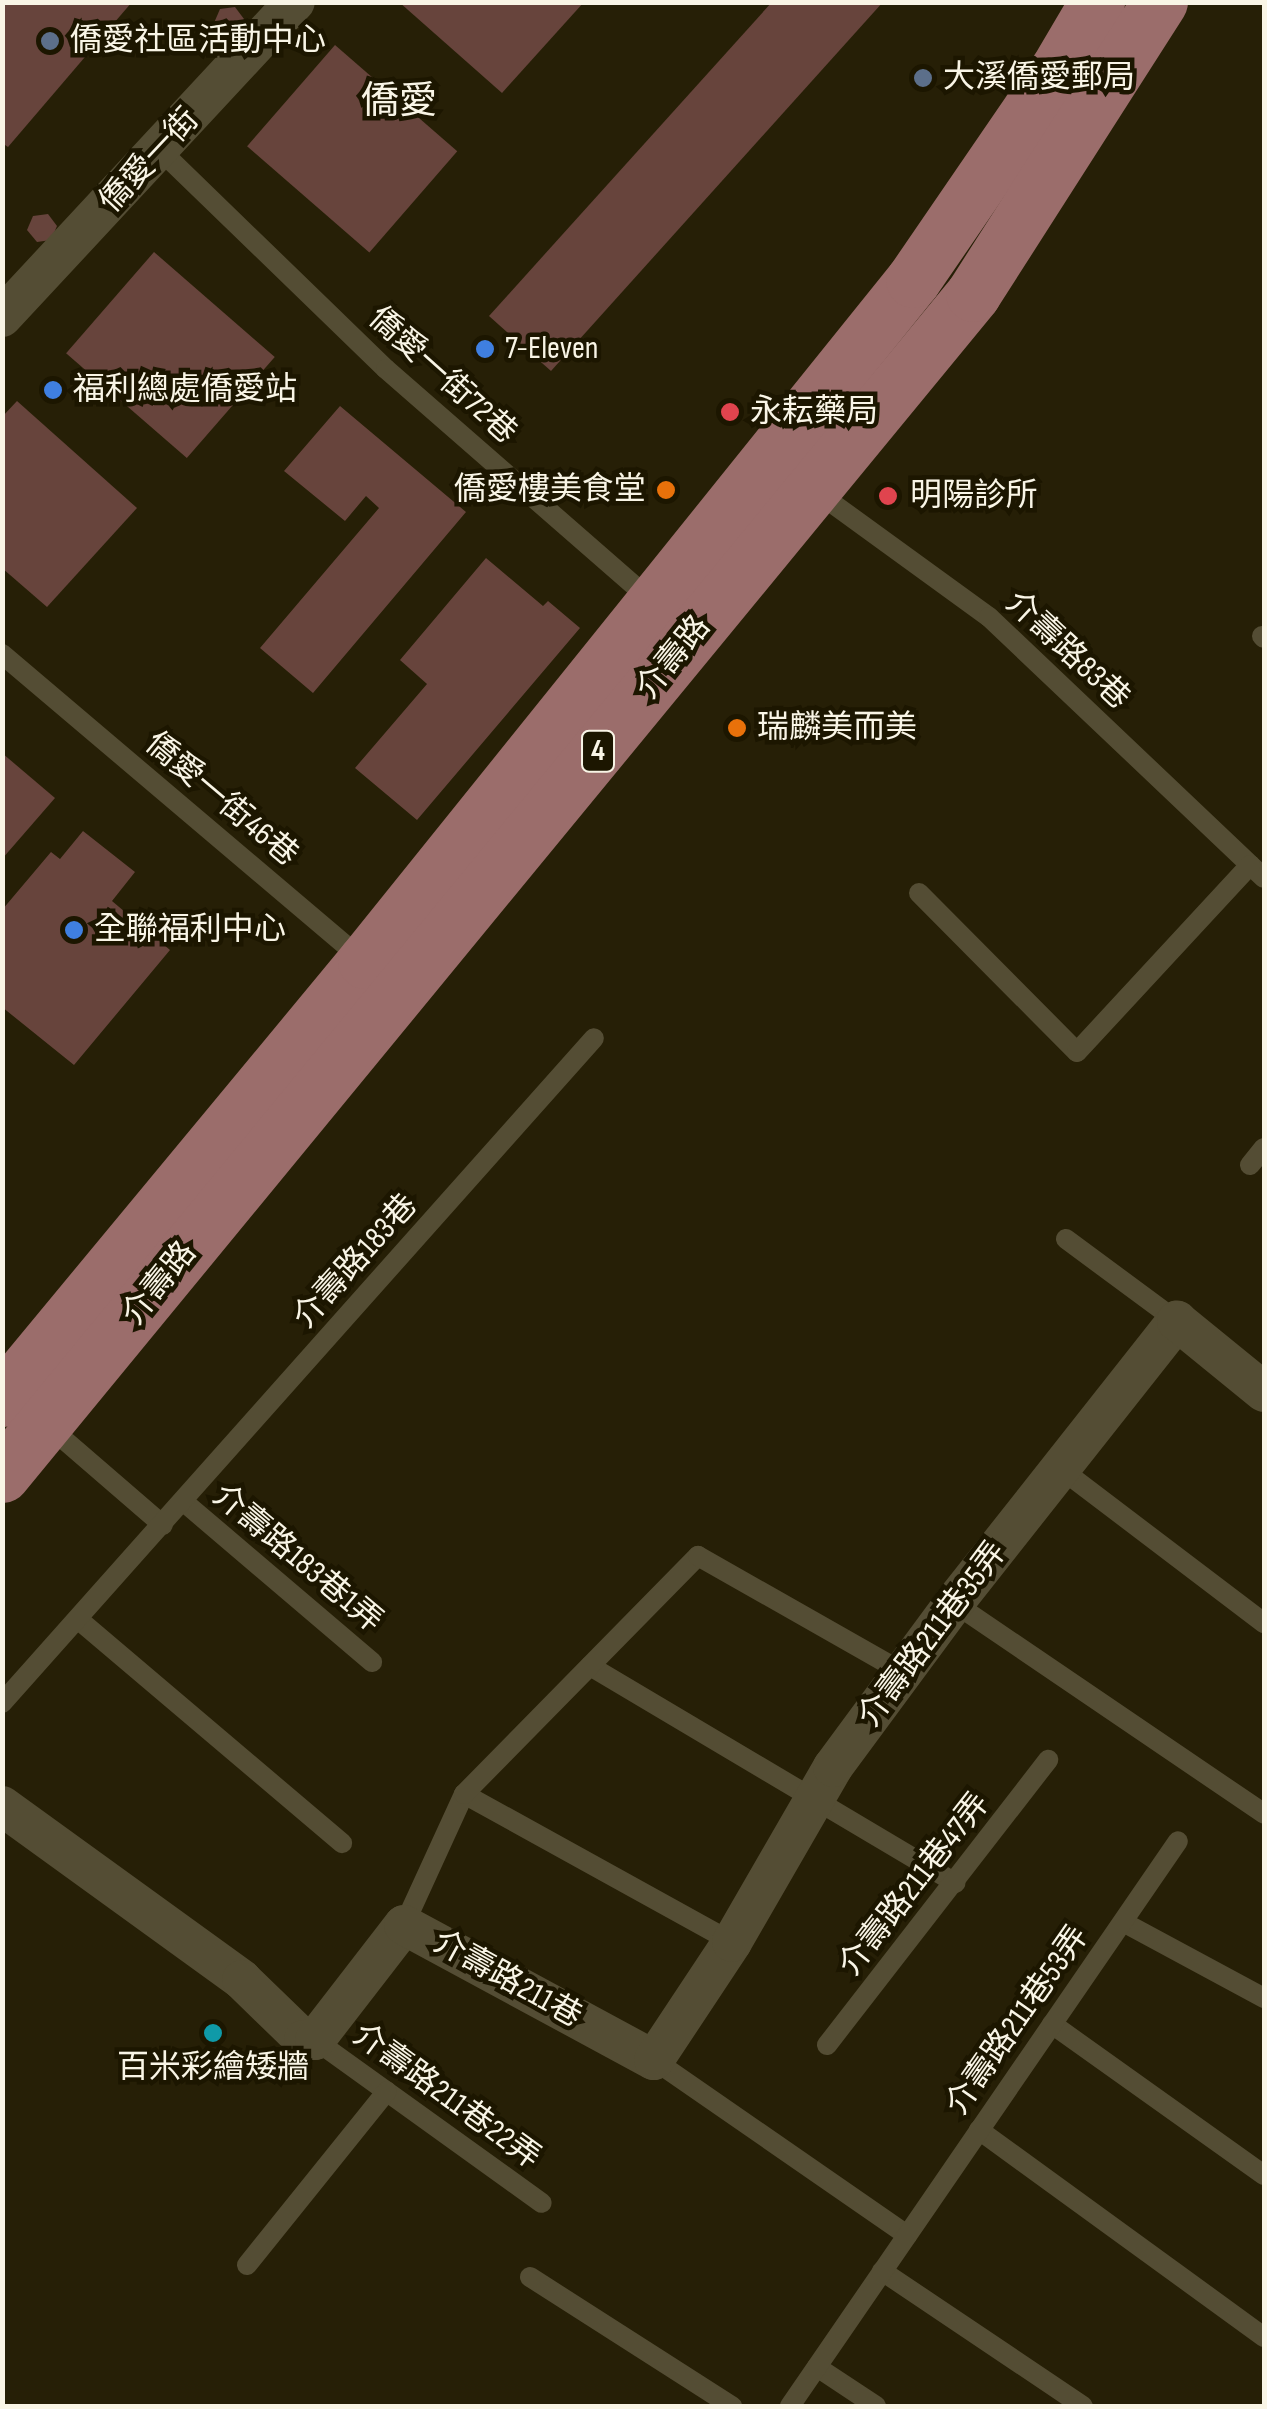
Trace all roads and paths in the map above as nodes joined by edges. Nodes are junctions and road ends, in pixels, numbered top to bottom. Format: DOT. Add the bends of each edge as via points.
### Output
graph roads {
  1 [pos="295,2"];
  2 [pos="1098,2"];
  3 [pos="1160,2"];
  4 [pos="161,151"];
  5 [pos="2,317"];
  6 [pos="812,489"];
  7 [pos="672,620"];
  8 [pos="2,654"];
  9 [pos="1257,871"];
  10 [pos="919,893"];
  11 [pos="383,976"];
  12 [pos="594,1038"];
  13 [pos="1264,1148"];
  14 [pos="1250,1165"];
  15 [pos="1066,1239"];
  16 [pos="1177,1322"];
  17 [pos="1264,1392"];
  18 [pos="24,1411"];
  19 [pos="1060,1469"];
  20 [pos="2,1474"];
  21 [pos="184,1502"];
  22 [pos="163,1525"];
  23 [pos="954,1603"];
  24 [pos="78,1620"];
  25 [pos="1264,1624"];
  26 [pos="372,1662"];
  27 [pos="590,1666"];
  28 [pos="904,1672"];
  29 [pos="2,1703"];
  30 [pos="1048,1760"];
  31 [pos="464,1794"];
  32 [pos="814,1799"];
  33 [pos="2,1806"];
  34 [pos="1264,1814"];
  35 [pos="1178,1841"];
  36 [pos="342,1843"];
  37 [pos="956,1884"];
  38 [pos="1123,1922"];
  39 [pos="404,1925"];
  40 [pos="732,1942"];
  41 [pos="1264,1998"];
  42 [pos="1052,2024"];
  43 [pos="315,2040"];
  44 [pos="827,2045"];
  45 [pos="654,2060"];
  46 [pos="387,2091"];
  47 [pos="979,2130"];
  48 [pos="1264,2175"];
  49 [pos="542,2203"];
  50 [pos="907,2234"];
  51 [pos="247,2265"];
  52 [pos="882,2271"];
  53 [pos="530,2277"];
  54 [pos="1264,2337"];
  55 [pos="817,2367"];
  56 [pos="732,2406"];
  57 [pos="790,2406"];
  58 [pos="876,2406"];
  59 [pos="1083,2406"];
  1 -- 4 [label="street, 僑愛一街"];
  2 -- 7 [label="main road, 介壽路 / 4" via="1058,70"];
  3 -- 6 [label="main road, 介壽路 / 4" via="973,294"];
  4 -- 5 [label="street, 僑愛一街"];
  4 -- 7 [label="lane, 僑愛一街72巷" via="386,369"];
  6 -- 7 [label="main road, 介壽路 / 4"];
  6 -- 9 [label="lane, 介壽路83巷" via="989,617"];
  7 -- 11 [label="main road, 介壽路 / 4"];
  8 -- 11 [label="lane, 僑愛一街46巷"];
  9 -- 10 [label="lane" via="1077,1052"];
  11 -- 18 [label="main road, 介壽路 / 4"];
  12 -- 21 [label="lane, 介壽路183巷"];
  13 -- 14 [label="lane"];
  15 -- 16 [label="lane"];
  16 -- 17 [label="street"];
  16 -- 19 [label="street, 介壽路211巷35弄"];
  18 -- 20 [label="main road, 介壽路 / 4"];
  18 -- 22 [label="lane"];
  19 -- 23 [label="street, 介壽路211巷35弄"];
  19 -- 25 [label="lane"];
  21 -- 22 [label="lane, 介壽路183巷"];
  21 -- 26 [label="lane, 介壽路183巷1弄"];
  22 -- 24 [label="lane, 介壽路183巷"];
  23 -- 28 [label="street, 介壽路211巷35弄"];
  23 -- 34 [label="lane"];
  24 -- 29 [label="lane, 介壽路183巷"];
  24 -- 36 [label="lane"];
  27 -- 28 [label="lane" via="698,1556"];
  27 -- 31 [label="lane"];
  27 -- 32 [label="lane"];
  28 -- 32 [label="street, 介壽路211巷35弄"];
  30 -- 37 [label="lane, 介壽路211巷47弄"];
  31 -- 39 [label="lane"];
  31 -- 40 [label="lane"];
  32 -- 37 [label="lane"];
  32 -- 40 [label="street, 介壽路211巷35弄"];
  33 -- 43 [label="street" via="242,1980 304,2040"];
  35 -- 38 [label="lane, 介壽路211巷53弄"];
  37 -- 44 [label="lane, 介壽路211巷47弄"];
  38 -- 41 [label="lane"];
  38 -- 42 [label="lane, 介壽路211巷53弄"];
  39 -- 43 [label="street, 介壽路211巷"];
  39 -- 45 [label="street, 介壽路211巷"];
  40 -- 45 [label="street, 介壽路211巷35弄"];
  42 -- 47 [label="lane, 介壽路211巷53弄"];
  42 -- 48 [label="lane"];
  43 -- 46 [label="lane, 介壽路211巷22弄"];
  45 -- 50 [label="lane, 介壽路211巷"];
  46 -- 49 [label="lane, 介壽路211巷22弄"];
  46 -- 51 [label="lane"];
  47 -- 50 [label="lane, 介壽路211巷53弄"];
  47 -- 54 [label="lane"];
  50 -- 52 [label="lane, 介壽路211巷53弄"];
  52 -- 55 [label="lane, 介壽路211巷53弄"];
  52 -- 59 [label="lane"];
  53 -- 56 [label="lane"];
  55 -- 57 [label="lane, 介壽路211巷53弄"];
  55 -- 58 [label="lane"];
}
